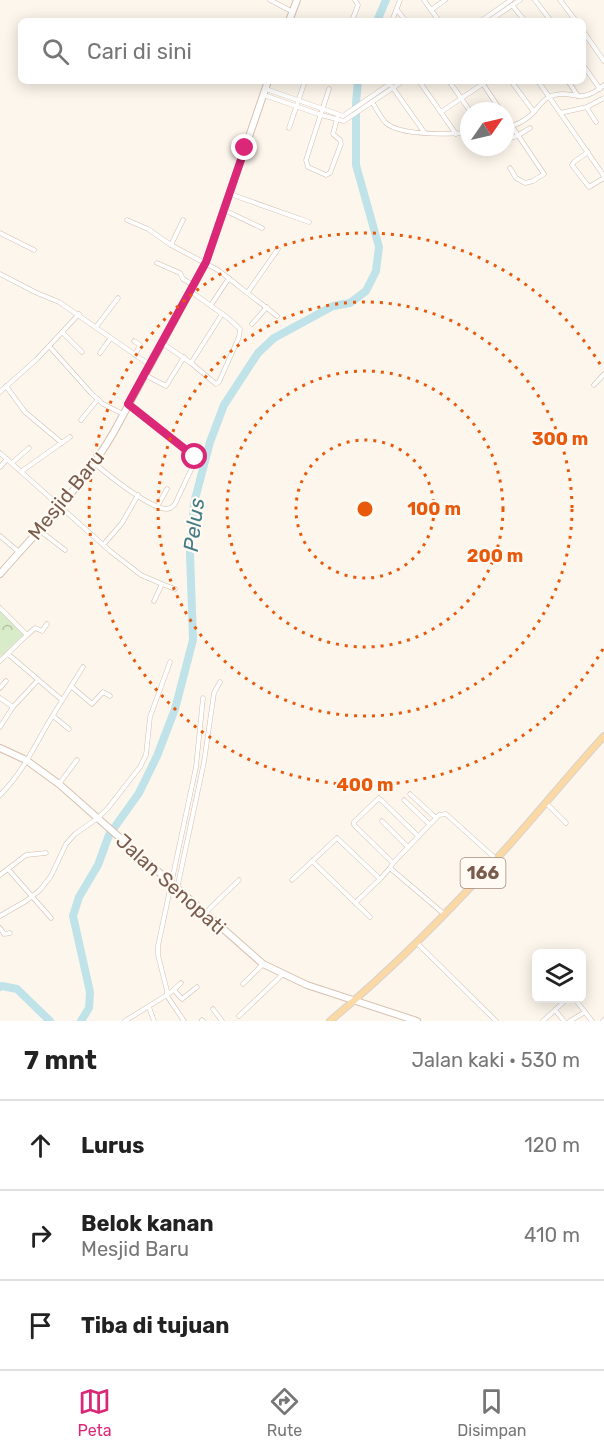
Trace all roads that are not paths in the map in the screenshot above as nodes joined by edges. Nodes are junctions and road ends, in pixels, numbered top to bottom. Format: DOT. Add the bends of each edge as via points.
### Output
graph roads {
  1 [pos="270,0"];
  2 [pos="297,0"];
  3 [pos="355,0"];
  4 [pos="400,0"];
  5 [pos="424,0"];
  6 [pos="445,0"];
  7 [pos="498,0"];
  8 [pos="520,0"];
  9 [pos="535,0"];
  10 [pos="560,0"];
  11 [pos="511,2"];
  12 [pos="504,8"];
  13 [pos="398,10"];
  14 [pos="431,10"];
  15 [pos="293,12"];
  16 [pos="291,18"];
  17 [pos="353,18"];
  18 [pos="394,18"];
  19 [pos="404,18"];
  20 [pos="437,18"];
  21 [pos="494,18"];
  22 [pos="523,18"];
  23 [pos="549,18"];
  24 [pos="573,18"];
  25 [pos="586,35"];
  26 [pos="604,61"];
  27 [pos="586,69"];
  28 [pos="267,84"];
  29 [pos="304,84"];
  30 [pos="390,84"];
  31 [pos="392,84"];
  32 [pos="421,84"];
  33 [pos="451,84"];
  34 [pos="481,84"];
  35 [pos="485,84"];
  36 [pos="514,84"];
  37 [pos="540,84"];
  38 [pos="570,84"];
  39 [pos="604,85"];
  40 [pos="600,88"];
  41 [pos="329,89"];
  42 [pos="265,92"];
  43 [pos="578,97"];
  44 [pos="462,98"];
  45 [pos="549,98"];
  46 [pos="604,98"];
  47 [pos="369,101"];
  48 [pos="464,102"];
  49 [pos="496,102"];
  50 [pos="297,104"];
  51 [pos="587,107"];
  52 [pos="322,112"];
  53 [pos="441,112"];
  54 [pos="534,112"];
  55 [pos="560,113"];
  56 [pos="337,117"];
  57 [pos="596,122"];
  58 [pos="514,127"];
  59 [pos="289,128"];
  60 [pos="530,128"];
  61 [pos="514,130"];
  62 [pos="424,133"];
  63 [pos="456,134"];
  64 [pos="460,134"];
  65 [pos="517,135"];
  66 [pos="514,136"];
  67 [pos="588,152"];
  68 [pos="510,168"];
  69 [pos="604,177"];
  70 [pos="229,194"];
  71 [pos="223,209"];
  72 [pos="127,220"];
  73 [pos="183,220"];
  74 [pos="309,222"];
  75 [pos="262,228"];
  76 [pos="0,233"];
  77 [pos="171,245"];
  78 [pos="34,249"];
  79 [pos="278,249"];
  80 [pos="206,262"];
  81 [pos="158,263"];
  82 [pos="0,274"];
  83 [pos="229,278"];
  84 [pos="191,288"];
  85 [pos="248,292"];
  86 [pos="118,298"];
  87 [pos="211,305"];
  88 [pos="267,307"];
  89 [pos="78,314"];
  90 [pos="222,314"];
  91 [pos="277,316"];
  92 [pos="252,324"];
  93 [pos="96,327"];
  94 [pos="62,332"];
  95 [pos="110,339"];
  96 [pos="134,341"];
  97 [pos="161,342"];
  98 [pos="49,346"];
  99 [pos="82,352"];
  100 [pos="100,353"];
  101 [pos="135,355"];
  102 [pos="184,357"];
  103 [pos="192,363"];
  104 [pos="150,365"];
  105 [pos="604,374"];
  106 [pos="145,375"];
  107 [pos="594,385"];
  108 [pos="6,386"];
  109 [pos="0,392"];
  110 [pos="98,399"];
  111 [pos="128,404"];
  112 [pos="123,414"];
  113 [pos="81,420"];
  114 [pos="70,437"];
  115 [pos="62,443"];
  116 [pos="29,448"];
  117 [pos="0,453"];
  118 [pos="7,459"];
  119 [pos="12,463"];
  120 [pos="94,463"];
  121 [pos="0,466"];
  122 [pos="22,471"];
  123 [pos="167,489"];
  124 [pos="138,495"];
  125 [pos="158,505"];
  126 [pos="60,506"];
  127 [pos="38,530"];
  128 [pos="0,536"];
  129 [pos="104,544"];
  130 [pos="65,550"];
  131 [pos="19,552"];
  132 [pos="0,574"];
  133 [pos="162,584"];
  134 [pos="175,589"];
  135 [pos="154,601"];
  136 [pos="0,608"];
  137 [pos="47,624"];
  138 [pos="27,635"];
  139 [pos="8,654"];
  140 [pos="0,661"];
  141 [pos="170,662"];
  142 [pos="83,668"];
  143 [pos="38,680"];
  144 [pos="6,681"];
  145 [pos="220,682"];
  146 [pos="71,686"];
  147 [pos="0,688"];
  148 [pos="110,696"];
  149 [pos="0,698"];
  150 [pos="203,698"];
  151 [pos="62,700"];
  152 [pos="13,707"];
  153 [pos="52,716"];
  154 [pos="0,727"];
  155 [pos="69,729"];
  156 [pos="604,736"];
  157 [pos="0,748"];
  158 [pos="26,760"];
  159 [pos="77,760"];
  160 [pos="59,784"];
  161 [pos="410,794"];
  162 [pos="0,795"];
  163 [pos="404,800"];
  164 [pos="546,803"];
  165 [pos="94,815"];
  166 [pos="436,818"];
  167 [pos="382,821"];
  168 [pos="567,823"];
  169 [pos="429,824"];
  170 [pos="418,836"];
  171 [pos="408,847"];
  172 [pos="46,853"];
  173 [pos="496,859"];
  174 [pos="312,861"];
  175 [pos="391,866"];
  176 [pos="8,869"];
  177 [pos="0,875"];
  178 [pos="380,879"];
  179 [pos="238,880"];
  180 [pos="292,880"];
  181 [pos="174,887"];
  182 [pos="32,898"];
  183 [pos="355,903"];
  184 [pos="204,914"];
  185 [pos="444,914"];
  186 [pos="0,916"];
  187 [pos="370,917"];
  188 [pos="51,918"];
  189 [pos="0,928"];
  190 [pos="10,933"];
  191 [pos="417,943"];
  192 [pos="263,964"];
  193 [pos="283,974"];
  194 [pos="181,983"];
  195 [pos="243,984"];
  196 [pos="197,987"];
  197 [pos="171,993"];
  198 [pos="353,1002"];
  199 [pos="563,1003"];
  200 [pos="577,1003"];
  201 [pos="149,1007"];
  202 [pos="213,1009"];
  203 [pos="555,1010"];
  204 [pos="585,1012"];
  205 [pos="238,1016"];
  206 [pos="153,1019"];
  207 [pos="125,1021"];
  208 [pos="148,1021"];
  209 [pos="184,1021"];
  210 [pos="222,1021"];
  211 [pos="330,1021"];
  212 [pos="417,1021"];
  213 [pos="496,1021"];
  214 [pos="543,1021"];
  215 [pos="564,1021"];
  216 [pos="570,1021"];
  217 [pos="592,1021"];
  1 -- 15 [label="street"];
  2 -- 15 [label="street"];
  3 -- 17 [label="street" via="358,5"];
  4 -- 13 [label="street"];
  5 -- 14 [label="street"];
  6 -- 14 [label="street"];
  7 -- 12 [label="street"];
  8 -- 11 [label="street"];
  9 -- 23 [label="street"];
  10 -- 24 [label="street"];
  11 -- 12 [label="street"];
  11 -- 22 [label="street"];
  12 -- 21 [label="street"];
  13 -- 18 [label="street"];
  13 -- 19 [label="street"];
  14 -- 20 [label="street"];
  15 -- 16 [label="street"];
  25 -- 26 [label="street"];
  27 -- 40 [label="street"];
  28 -- 42 [label="street, Mesjid Baru"];
  29 -- 50 [label="street"];
  30 -- 47 [label="street"];
  31 -- 62 [label="street"];
  32 -- 53 [label="street"];
  33 -- 44 [label="street"];
  34 -- 44 [label="street"];
  35 -- 49 [label="street"];
  36 -- 54 [label="street"];
  37 -- 45 [label="street"];
  38 -- 43 [label="street"];
  39 -- 40 [label="street"];
  40 -- 43 [label="street" via="590,96"];
  41 -- 52 [label="street"];
  42 -- 50 [label="street"];
  42 -- 70 [label="street, Mesjid Baru"];
  43 -- 45 [label="street" via="563,94"];
  44 -- 48 [label="street"];
  44 -- 53 [label="street"];
  45 -- 54 [label="street"];
  45 -- 55 [label="street"];
  46 -- 51 [label="street"];
  47 -- 56 [label="street" via="342,121"];
  47 -- 62 [label="street" via="389,125"];
  50 -- 52 [label="street"];
  50 -- 59 [label="street"];
  51 -- 55 [label="street"];
  51 -- 57 [label="street"];
  52 -- 56 [label="street"];
  52 -- 56 [label="street" via="306,160 308,167 326,175 341,144 333,134"];
  53 -- 63 [label="street"];
  54 -- 58 [label="street"];
  55 -- 67 [label="street"];
  60 -- 65 [label="street"];
  61 -- 65 [label="street"];
  62 -- 63 [label="street"];
  63 -- 64 [label="street"];
  65 -- 66 [label="street"];
  65 -- 68 [label="street" via="544,174 525,183"];
  67 -- 69 [label="street"];
  67 -- 69 [label="street" via="573,165 589,187"];
  70 -- 71 [label="street, Mesjid Baru"];
  70 -- 74 [label="street"];
  71 -- 75 [label="street"];
  71 -- 80 [label="street, Mesjid Baru"];
  72 -- 77 [label="street"];
  73 -- 77 [label="street"];
  76 -- 78 [label="street"];
  77 -- 80 [label="street"];
  79 -- 85 [label="street"];
  80 -- 83 [label="street"];
  80 -- 84 [label="street, Mesjid Baru"];
  81 -- 84 [label="street" via="179,272"];
  82 -- 89 [label="street"];
  83 -- 85 [label="street"];
  83 -- 87 [label="street"];
  84 -- 87 [label="street"];
  84 -- 97 [label="street, Mesjid Baru"];
  85 -- 88 [label="street"];
  86 -- 93 [label="street"];
  87 -- 90 [label="street"];
  88 -- 91 [label="street"];
  88 -- 92 [label="street"];
  89 -- 93 [label="street"];
  89 -- 94 [label="street"];
  90 -- 103 [label="street"];
  90 -- 103 [label="street" via="240,332 219,382 216,384"];
  93 -- 95 [label="street"];
  94 -- 98 [label="street"];
  94 -- 99 [label="street"];
  95 -- 100 [label="street"];
  95 -- 101 [label="street"];
  96 -- 101 [label="street" via="140,345"];
  97 -- 102 [label="street"];
  97 -- 104 [label="street, Mesjid Baru"];
  98 -- 108 [label="street"];
  98 -- 110 [label="street"];
  101 -- 104 [label="street"];
  102 -- 103 [label="street"];
  102 -- 106 [label="street" via="166,386"];
  104 -- 106 [label="street, Mesjid Baru"];
  105 -- 107 [label="street"];
  106 -- 111 [label="street, Mesjid Baru"];
  108 -- 109 [label="street"];
  108 -- 115 [label="street" via="26,412"];
  110 -- 112 [label="street"];
  110 -- 113 [label="street"];
  111 -- 112 [label="street, Mesjid Baru"];
  111 -- 125 [label="street" via="196,459 175,504 168,509"];
  112 -- 120 [label="street, Mesjid Baru"];
  114 -- 115 [label="street"];
  115 -- 122 [label="street"];
  116 -- 119 [label="street"];
  117 -- 118 [label="street"];
  118 -- 119 [label="street"];
  118 -- 121 [label="street"];
  119 -- 122 [label="street"];
  120 -- 124 [label="street"];
  120 -- 126 [label="street, Mesjid Baru"];
  122 -- 126 [label="street"];
  123 -- 125 [label="street"];
  124 -- 125 [label="street"];
  124 -- 129 [label="street"];
  126 -- 127 [label="street, Mesjid Baru"];
  126 -- 129 [label="street"];
  127 -- 130 [label="street"];
  127 -- 131 [label="street, Mesjid Baru"];
  128 -- 131 [label="street"];
  129 -- 133 [label="street" via="141,575"];
  131 -- 132 [label="street, Mesjid Baru"];
  133 -- 134 [label="street"];
  133 -- 135 [label="street"];
  136 -- 138 [label="street"];
  137 -- 138 [label="street" via="42,631 36,628"];
  138 -- 139 [label="street"];
  139 -- 140 [label="street"];
  139 -- 143 [label="street"];
  141 -- 165 [label="street" via="150,717 143,760 120,793"];
  142 -- 146 [label="street"];
  143 -- 151 [label="street"];
  143 -- 152 [label="street"];
  144 -- 147 [label="street"];
  145 -- 181 [label="street" via="214,693 204,762"];
  146 -- 148 [label="street" via="92,704 103,692"];
  146 -- 151 [label="street"];
  149 -- 152 [label="street"];
  150 -- 181 [label="street" via="196,767"];
  151 -- 153 [label="street"];
  152 -- 154 [label="street"];
  153 -- 155 [label="street"];
  153 -- 158 [label="street"];
  156 -- 164 [label="main road, 166"];
  157 -- 158 [label="street, Jalan Senopati"];
  158 -- 160 [label="street, Jalan Senopati"];
  158 -- 162 [label="street"];
  159 -- 160 [label="street"];
  160 -- 165 [label="street, Jalan Senopati"];
  161 -- 166 [label="street"];
  163 -- 169 [label="street"];
  164 -- 168 [label="street"];
  164 -- 173 [label="main road, 166"];
  165 -- 181 [label="street, Jalan Senopati"];
  165 -- 182 [label="street" via="71,837 51,876"];
  166 -- 169 [label="street"];
  166 -- 173 [label="street" via="441,813 448,816"];
  167 -- 171 [label="street"];
  169 -- 170 [label="street"];
  170 -- 171 [label="street"];
  170 -- 175 [label="street" via="379,798 354,822"];
  171 -- 175 [label="street"];
  172 -- 176 [label="street" via="26,855"];
  173 -- 185 [label="main road, 166"];
  174 -- 178 [label="street" via="337,838"];
  174 -- 180 [label="street"];
  174 -- 183 [label="street"];
  175 -- 178 [label="street"];
  175 -- 185 [label="street"];
  176 -- 177 [label="street"];
  176 -- 182 [label="street"];
  178 -- 183 [label="street"];
  179 -- 184 [label="street"];
  181 -- 184 [label="street, Jalan Senopati"];
  181 -- 197 [label="street" via="158,951 167,991"];
  182 -- 186 [label="street"];
  182 -- 188 [label="street"];
  183 -- 187 [label="street"];
  184 -- 192 [label="street, Jalan Senopati"];
  185 -- 191 [label="main road, 166"];
  189 -- 190 [label="street" via="4,934"];
  191 -- 198 [label="main road, 166"];
  191 -- 213 [label="street"];
  192 -- 193 [label="street, Jalan Senopati"];
  192 -- 195 [label="street"];
  193 -- 198 [label="street, Jalan Senopati"];
  193 -- 205 [label="street"];
  194 -- 197 [label="street"];
  196 -- 197 [label="street" via="182,999"];
  197 -- 201 [label="street"];
  197 -- 209 [label="street"];
  198 -- 211 [label="main road, 166"];
  198 -- 212 [label="street, Jalan Senopati"];
  199 -- 203 [label="street"];
  200 -- 204 [label="street"];
  201 -- 206 [label="street"];
  201 -- 207 [label="street"];
  202 -- 210 [label="street"];
  203 -- 214 [label="street"];
  203 -- 215 [label="street"];
  204 -- 216 [label="street"];
  204 -- 217 [label="street"];
  206 -- 208 [label="street"];
}
